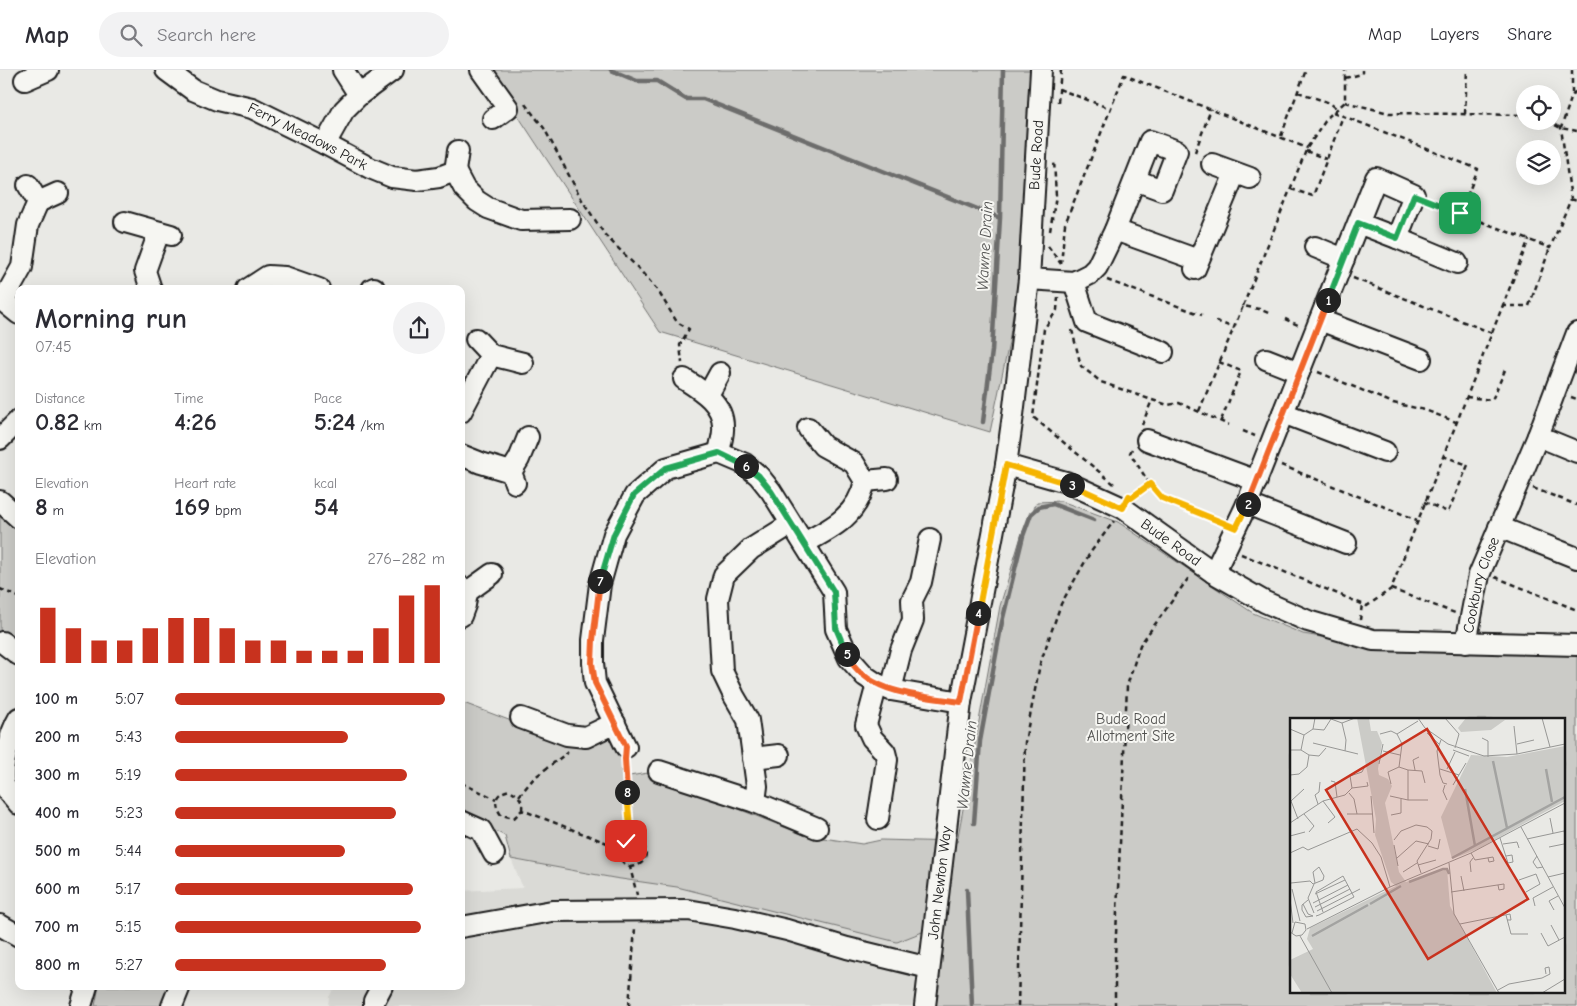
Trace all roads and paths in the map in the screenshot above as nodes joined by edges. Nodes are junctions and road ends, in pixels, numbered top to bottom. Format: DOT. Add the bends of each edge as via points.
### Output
graph roads {
  1 [pos="48,70"];
  2 [pos="166,70"];
  3 [pos="343,70"];
  4 [pos="393,70"];
  5 [pos="480,70"];
  6 [pos="1041,70"];
  7 [pos="1061,70"];
  8 [pos="1306,70"];
  9 [pos="1345,70"];
  10 [pos="1362,70"];
  11 [pos="1467,70"];
  12 [pos="1572,70"];
  13 [pos="1345,78"];
  14 [pos="25,80"];
  15 [pos="1058,88"];
  16 [pos="1577,89"];
  17 [pos="1298,92"];
  18 [pos="359,95"];
  19 [pos="1572,96"];
  20 [pos="521,99"];
  21 [pos="1345,102"];
  22 [pos="1057,106"];
  23 [pos="1111,108"];
  24 [pos="1211,109"];
  25 [pos="1337,109"];
  26 [pos="1333,112"];
  27 [pos="1465,114"];
  28 [pos="1516,115"];
  29 [pos="1343,116"];
  30 [pos="493,119"];
  31 [pos="1561,128"];
  32 [pos="1577,131"];
  33 [pos="1281,136"];
  34 [pos="325,144"];
  35 [pos="1306,151"];
  36 [pos="1054,152"];
  37 [pos="1326,159"];
  38 [pos="1212,164"];
  39 [pos="1135,180"];
  40 [pos="1291,188"];
  41 [pos="58,194"];
  42 [pos="1414,195"];
  43 [pos="1571,199"];
  44 [pos="1577,201"];
  45 [pos="1460,213"];
  46 [pos="575,218"];
  47 [pos="124,222"];
  48 [pos="1358,223"];
  49 [pos="1115,230"];
  50 [pos="1397,238"];
  51 [pos="1315,247"];
  52 [pos="1550,248"];
  53 [pos="1457,263"];
  54 [pos="1348,268"];
  55 [pos="1092,272"];
  56 [pos="1029,279"];
  57 [pos="1066,281"];
  58 [pos="150,285"];
  59 [pos="254,285"];
  60 [pos="307,285"];
  61 [pos="1,301"];
  62 [pos="1243,306"];
  63 [pos="1502,306"];
  64 [pos="15,311"];
  65 [pos="1271,314"];
  66 [pos="1202,315"];
  67 [pos="1320,320"];
  68 [pos="1216,321"];
  69 [pos="1071,328"];
  70 [pos="1234,328"];
  71 [pos="1492,334"];
  72 [pos="476,339"];
  73 [pos="1576,341"];
  74 [pos="1163,352"];
  75 [pos="491,355"];
  76 [pos="1266,359"];
  77 [pos="1420,359"];
  78 [pos="1219,362"];
  79 [pos="523,363"];
  80 [pos="1505,370"];
  81 [pos="1307,372"];
  82 [pos="720,373"];
  83 [pos="684,379"];
  84 [pos="708,395"];
  85 [pos="1466,397"];
  86 [pos="1152,400"];
  87 [pos="465,404"];
  88 [pos="1199,411"];
  89 [pos="1284,413"];
  90 [pos="1456,422"];
  91 [pos="1220,423"];
  92 [pos="15,424"];
  93 [pos="808,428"];
  94 [pos="1538,436"];
  95 [pos="528,437"];
  96 [pos="0,438"];
  97 [pos="1147,440"];
  98 [pos="1385,452"];
  99 [pos="1577,452"];
  100 [pos="719,453"];
  101 [pos="1442,456"];
  102 [pos="465,457"];
  103 [pos="1277,463"];
  104 [pos="1006,465"];
  105 [pos="887,479"];
  106 [pos="865,481"];
  107 [pos="1257,481"];
  108 [pos="1114,484"];
  109 [pos="1530,486"];
  110 [pos="0,501"];
  111 [pos="1424,502"];
  112 [pos="1247,504"];
  113 [pos="1577,505"];
  114 [pos="1123,508"];
  115 [pos="15,514"];
  116 [pos="1417,520"];
  117 [pos="791,524"];
  118 [pos="1499,527"];
  119 [pos="1236,528"];
  120 [pos="930,539"];
  121 [pos="804,543"];
  122 [pos="1346,543"];
  123 [pos="1577,558"];
  124 [pos="1207,567"];
  125 [pos="492,574"];
  126 [pos="1494,576"];
  127 [pos="0,588"];
  128 [pos="465,589"];
  129 [pos="1391,589"];
  130 [pos="15,596"];
  131 [pos="1577,610"];
  132 [pos="1472,612"];
  133 [pos="2,642"];
  134 [pos="1466,643"];
  135 [pos="1577,644"];
  136 [pos="15,652"];
  137 [pos="884,687"];
  138 [pos="961,702"];
  139 [pos="521,718"];
  140 [pos="615,723"];
  141 [pos="15,724"];
  142 [pos="586,738"];
  143 [pos="626,746"];
  144 [pos="779,755"];
  145 [pos="753,758"];
  146 [pos="659,771"];
  147 [pos="1,785"];
  148 [pos="465,785"];
  149 [pos="756,794"];
  150 [pos="519,796"];
  151 [pos="496,799"];
  152 [pos="15,800"];
  153 [pos="522,810"];
  154 [pos="878,819"];
  155 [pos="465,823"];
  156 [pos="817,828"];
  157 [pos="631,840"];
  158 [pos="620,848"];
  159 [pos="494,854"];
  160 [pos="630,867"];
  161 [pos="637,910"];
  162 [pos="0,925"];
  163 [pos="465,926"];
  164 [pos="15,934"];
  165 [pos="929,968"];
  166 [pos="86,990"];
  167 [pos="178,990"];
  168 [pos="380,990"];
  169 [pos="81,1006"];
  170 [pos="172,1006"];
  171 [pos="374,1006"];
  172 [pos="629,1006"];
  173 [pos="926,1006"];
  174 [pos="1018,1006"];
  175 [pos="1115,1006"];
  1 -- 14 [label="street"];
  2 -- 34 [label="street, Ferry Meadows Park" via="193,90 217,100 252,108"];
  3 -- 18 [label="street"];
  4 -- 18 [label="street"];
  5 -- 30 [label="street" via="508,108"];
  6 -- 56 [label="street, Bude Road"];
  7 -- 22 [label="path"];
  8 -- 17 [label="path"];
  9 -- 13 [label="path"];
  10 -- 13 [label="path" via="1362,74"];
  11 -- 27 [label="path"];
  12 -- 19 [label="path"];
  13 -- 21 [label="path"];
  15 -- 23 [label="path"];
  16 -- 19 [label="path"];
  17 -- 25 [label="path" via="1330,103"];
  17 -- 33 [label="path"];
  18 -- 34 [label="street" via="344,110"];
  19 -- 31 [label="path"];
  20 -- 83 [label="path" via="544,128 582,200 605,234 658,291 677,322 689,330 680,345"];
  21 -- 25 [label="path"];
  21 -- 27 [label="path" via="1389,113"];
  24 -- 38 [label="path" via="1192,159"];
  25 -- 26 [label="path"];
  26 -- 29 [label="path"];
  26 -- 35 [label="path"];
  27 -- 28 [label="path"];
  29 -- 37 [label="path"];
  29 -- 45 [label="path" via="1478,170"];
  31 -- 32 [label="path"];
  31 -- 43 [label="path"];
  34 -- 46 [label="street, Ferry Meadows Park" via="392,177 417,180 439,177 456,161 464,188 477,201 494,210 521,220"];
  35 -- 37 [label="path"];
  35 -- 40 [label="path"];
  36 -- 57 [label="path" via="1056,196 1048,246 1061,264"];
  37 -- 40 [label="path" via="1312,196"];
  38 -- 49 [label="street" via="1243,176 1196,265"];
  39 -- 49 [label="street"];
  40 -- 62 [label="path"];
  41 -- 61 [label="street" via="33,193 22,267"];
  42 -- 45 [label="path"];
  42 -- 48 [label="street" via="1376,178"];
  42 -- 50 [label="street"];
  43 -- 44 [label="path"];
  43 -- 52 [label="path"];
  45 -- 52 [label="path"];
  47 -- 58 [label="street" via="165,233 145,271"];
  48 -- 50 [label="street"];
  48 -- 54 [label="street"];
  49 -- 55 [label="street"];
  50 -- 53 [label="street"];
  51 -- 54 [label="street"];
  52 -- 63 [label="path" via="1529,306"];
  54 -- 67 [label="street"];
  54 -- 71 [label="path"];
  55 -- 57 [label="street"];
  55 -- 66 [label="path"];
  56 -- 57 [label="street"];
  56 -- 104 [label="street, Bude Road"];
  57 -- 74 [label="street" via="1087,322"];
  57 -- 108 [label="path" via="1057,310 1044,329 1033,416"];
  59 -- 60 [label="street" via="268,276 285,277"];
  61 -- 64 [label="street"];
  62 -- 65 [label="path"];
  62 -- 70 [label="path"];
  67 -- 77 [label="street"];
  67 -- 81 [label="street"];
  68 -- 70 [label="path"];
  69 -- 86 [label="path" via="1081,366 1101,382"];
  70 -- 78 [label="path"];
  72 -- 75 [label="street"];
  73 -- 94 [label="street, Cookbury Close"];
  75 -- 79 [label="street"];
  75 -- 87 [label="street"];
  76 -- 81 [label="street"];
  78 -- 88 [label="path"];
  78 -- 91 [label="path" via="1240,371"];
  80 -- 85 [label="path" via="1492,400"];
  81 -- 89 [label="street"];
  81 -- 90 [label="path"];
  82 -- 84 [label="street"];
  83 -- 84 [label="street"];
  84 -- 100 [label="street" via="719,409 723,425"];
  89 -- 98 [label="street"];
  89 -- 107 [label="street"];
  92 -- 96 [label="street"];
  93 -- 106 [label="street" via="823,446 854,463"];
  94 -- 99 [label="street"];
  94 -- 118 [label="street, Cookbury Close"];
  95 -- 102 [label="street" via="513,477"];
  97 -- 107 [label="street"];
  100 -- 117 [label="street" via="745,464 759,476"];
  100 -- 140 [label="street" via="666,468 634,495 614,534 600,584 592,663 595,683"];
  101 -- 111 [label="path" via="1468,465 1448,512"];
  103 -- 116 [label="path"];
  104 -- 114 [label="street, Bude Road" via="1066,482"];
  104 -- 138 [label="street, John Newton Way"];
  105 -- 106 [label="street"];
  106 -- 121 [label="street" via="853,510 824,533"];
  107 -- 112 [label="street"];
  109 -- 113 [label="path"];
  110 -- 115 [label="street"];
  112 -- 119 [label="street"];
  112 -- 122 [label="street"];
  114 -- 119 [label="path" via="1129,496 1131,498 1150,484 1162,498"];
  114 -- 124 [label="street, Bude Road"];
  114 -- 174 [label="path" via="1090,553 1061,604 1040,664 1025,742"];
  117 -- 121 [label="street"];
  117 -- 145 [label="street" via="751,549 724,575 718,599 722,671 748,720"];
  118 -- 123 [label="street, Cookbury Close"];
  118 -- 132 [label="street, Cookbury Close" via="1479,575"];
  119 -- 124 [label="street"];
  120 -- 137 [label="street" via="921,582 912,600 913,620"];
  121 -- 137 [label="street" via="834,592 836,628 849,658 865,676"];
  124 -- 134 [label="street, Bude Road" via="1265,602 1299,617 1373,640"];
  124 -- 175 [label="path" via="1140,645 1127,686"];
  125 -- 128 [label="street"];
  126 -- 131 [label="path"];
  127 -- 130 [label="path"];
  129 -- 132 [label="path" via="1452,613"];
  132 -- 134 [label="street, Cookbury Close"];
  133 -- 136 [label="street"];
  134 -- 135 [label="street, Bude Road"];
  137 -- 138 [label="street"];
  137 -- 154 [label="street" via="866,725 887,760"];
  138 -- 165 [label="street, John Newton Way"];
  139 -- 142 [label="street" via="567,736"];
  140 -- 142 [label="street"];
  140 -- 143 [label="street"];
  141 -- 147 [label="street" via="1,763"];
  142 -- 150 [label="path" via="534,778"];
  143 -- 157 [label="path"];
  144 -- 145 [label="street"];
  145 -- 149 [label="street"];
  146 -- 149 [label="street"];
  147 -- 152 [label="street"];
  148 -- 151 [label="path"];
  149 -- 156 [label="street"];
  150 -- 151 [label="path" via="510,790 503,791"];
  150 -- 153 [label="path" via="523,802"];
  151 -- 153 [label="path" via="495,807 501,816 514,818"];
  153 -- 158 [label="path"];
  155 -- 159 [label="street" via="481,830"];
  157 -- 158 [label="path"];
  157 -- 160 [label="path" via="643,844 646,857 637,866"];
  158 -- 160 [label="path" via="620,860"];
  160 -- 161 [label="path"];
  161 -- 163 [label="street" via="552,911"];
  161 -- 165 [label="street" via="688,910 735,918"];
  161 -- 172 [label="path"];
  162 -- 164 [label="street"];
  165 -- 173 [label="street, John Newton Way"];
  166 -- 169 [label="street"];
  167 -- 170 [label="street"];
  168 -- 171 [label="street"];
}
